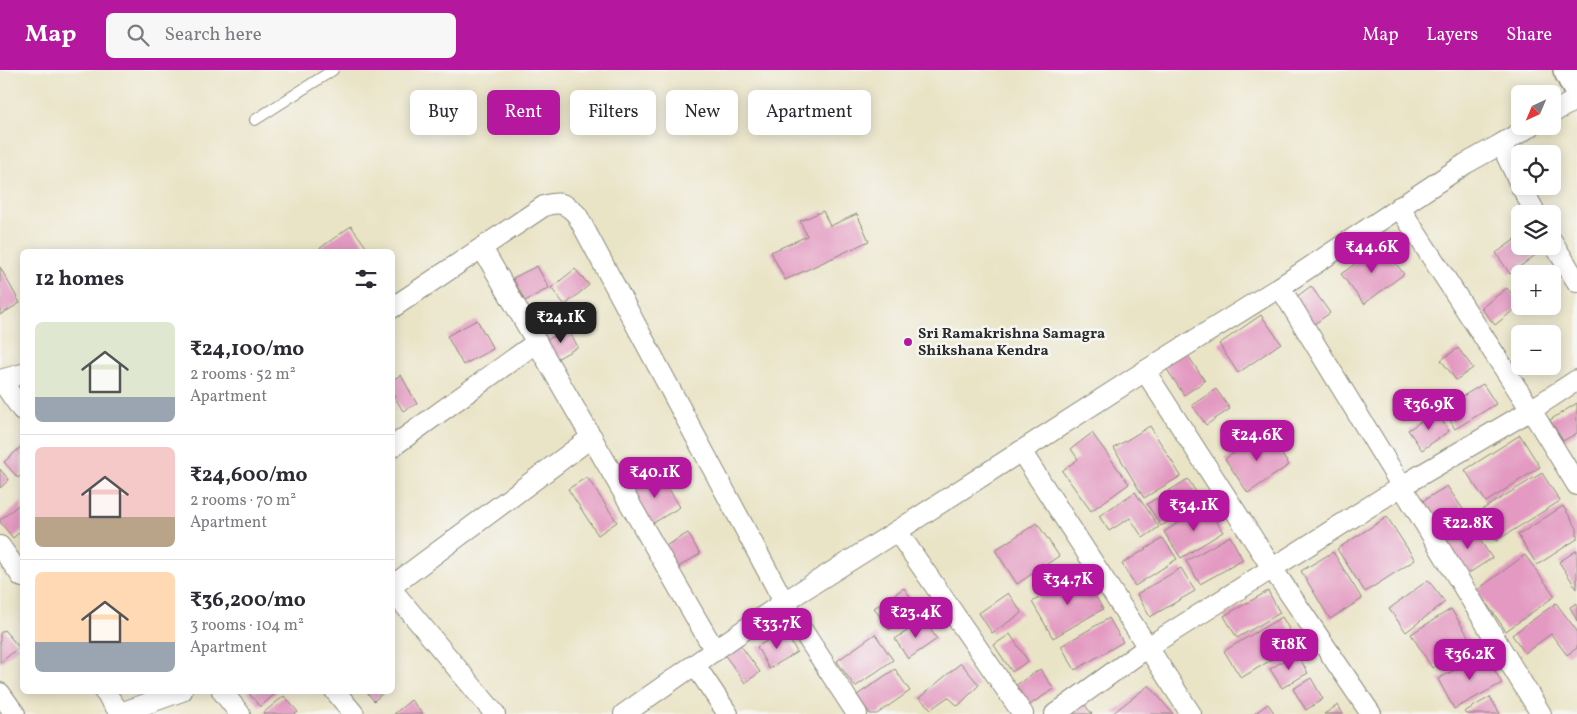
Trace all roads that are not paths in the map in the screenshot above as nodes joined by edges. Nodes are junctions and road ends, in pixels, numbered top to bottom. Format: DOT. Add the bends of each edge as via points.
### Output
graph roads {
  1 [pos="333,70"];
  2 [pos="1566,70"];
  3 [pos="1577,92"];
  4 [pos="1577,99"];
  5 [pos="1561,108"];
  6 [pos="255,120"];
  7 [pos="1516,135"];
  8 [pos="1501,144"];
  9 [pos="1511,166"];
  10 [pos="1399,207"];
  11 [pos="482,248"];
  12 [pos="1561,255"];
  13 [pos="1577,282"];
  14 [pos="1280,287"];
  15 [pos="395,306"];
  16 [pos="537,342"];
  17 [pos="1145,371"];
  18 [pos="20,375"];
  19 [pos="1,380"];
  20 [pos="1577,380"];
  21 [pos="20,407"];
  22 [pos="1531,410"];
  23 [pos="592,437"];
  24 [pos="395,445"];
  25 [pos="1022,452"];
  26 [pos="1577,485"];
  27 [pos="1402,486"];
  28 [pos="897,531"];
  29 [pos="0,546"];
  30 [pos="1272,568"];
  31 [pos="20,574"];
  32 [pos="395,584"];
  33 [pos="395,594"];
  34 [pos="784,602"];
  35 [pos="1148,647"];
  36 [pos="715,651"];
  37 [pos="695,665"];
  38 [pos="0,693"];
  39 [pos="106,694"];
  40 [pos="174,694"];
  41 [pos="224,694"];
  42 [pos="338,694"];
  43 [pos="15,714"];
  44 [pos="120,714"];
  45 [pos="240,714"];
  46 [pos="354,714"];
  47 [pos="495,714"];
  48 [pos="624,714"];
  49 [pos="728,714"];
  50 [pos="857,714"];
  51 [pos="1023,714"];
  52 [pos="1055,714"];
  53 [pos="1191,714"];
  54 [pos="1371,714"];
  55 [pos="1541,714"];
  1 -- 6 [label="lane"];
  2 -- 3 [label="street"];
  4 -- 5 [label="street"];
  7 -- 8 [label="street"];
  8 -- 9 [label="street"];
  8 -- 10 [label="street"];
  10 -- 14 [label="street"];
  10 -- 22 [label="street"];
  11 -- 15 [label="street"];
  11 -- 16 [label="street"];
  11 -- 34 [label="street" via="544,206 562,202 577,215"];
  12 -- 13 [label="street"];
  14 -- 17 [label="street"];
  14 -- 27 [label="street"];
  16 -- 23 [label="street"];
  16 -- 24 [label="street"];
  17 -- 25 [label="street"];
  17 -- 30 [label="street"];
  18 -- 19 [label="street"];
  19 -- 21 [label="street"];
  20 -- 22 [label="street"];
  22 -- 26 [label="street"];
  22 -- 27 [label="street"];
  23 -- 32 [label="street"];
  23 -- 36 [label="street"];
  25 -- 28 [label="street"];
  25 -- 35 [label="street"];
  27 -- 30 [label="street"];
  27 -- 55 [label="street"];
  28 -- 34 [label="street"];
  28 -- 51 [label="street"];
  29 -- 31 [label="street"];
  30 -- 35 [label="street"];
  30 -- 54 [label="street"];
  33 -- 47 [label="street"];
  34 -- 36 [label="street"];
  34 -- 50 [label="street"];
  35 -- 52 [label="street"];
  35 -- 53 [label="street"];
  36 -- 37 [label="street"];
  37 -- 48 [label="street"];
  37 -- 49 [label="street"];
  38 -- 43 [label="street"];
  39 -- 44 [label="street"];
  40 -- 44 [label="street"];
  41 -- 45 [label="street"];
  42 -- 46 [label="street"];
}
